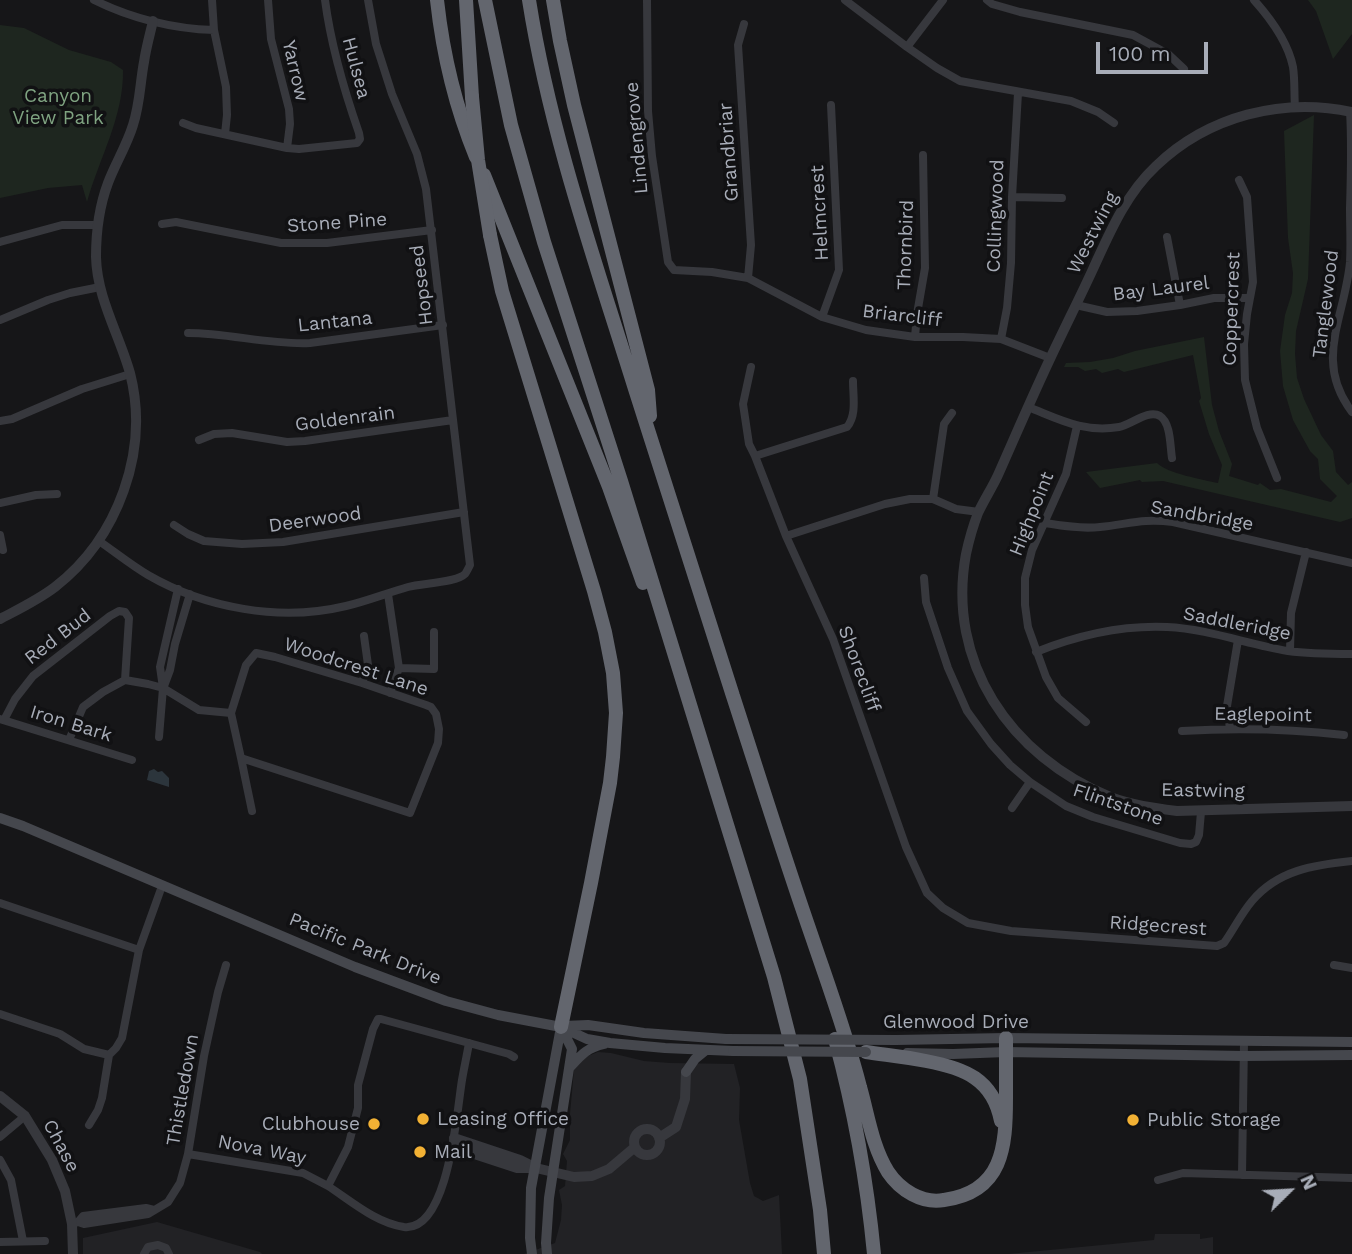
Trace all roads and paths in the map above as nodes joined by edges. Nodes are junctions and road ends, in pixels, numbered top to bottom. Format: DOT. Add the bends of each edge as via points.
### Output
graph roads {
  1 [pos="94,0"];
  2 [pos="212,0"];
  3 [pos="268,0"];
  4 [pos="325,0"];
  5 [pos="368,0"];
  6 [pos="437,0"];
  7 [pos="466,0"];
  8 [pos="485,0"];
  9 [pos="528,0"];
  10 [pos="553,0"];
  11 [pos="647,0"];
  12 [pos="845,0"];
  13 [pos="943,0"];
  14 [pos="987,0"];
  15 [pos="1254,0"];
  16 [pos="153,21"];
  17 [pos="744,24"];
  18 [pos="214,30"];
  19 [pos="907,47"];
  20 [pos="1184,69"];
  21 [pos="1018,93"];
  22 [pos="831,105"];
  23 [pos="1294,107"];
  24 [pos="1351,112"];
  25 [pos="1114,122"];
  26 [pos="183,123"];
  27 [pos="225,134"];
  28 [pos="287,148"];
  29 [pos="923,155"];
  30 [pos="1239,180"];
  31 [pos="1012,197"];
  32 [pos="1062,198"];
  33 [pos="162,224"];
  34 [pos="97,225"];
  35 [pos="432,230"];
  36 [pos="1167,237"];
  37 [pos="0,242"];
  38 [pos="674,270"];
  39 [pos="748,278"];
  40 [pos="100,287"];
  41 [pos="1250,298"];
  42 [pos="1076,305"];
  43 [pos="1180,305"];
  44 [pos="822,317"];
  45 [pos="0,320"];
  46 [pos="443,324"];
  47 [pos="188,333"];
  48 [pos="915,337"];
  49 [pos="1001,339"];
  50 [pos="1050,358"];
  51 [pos="751,366"];
  52 [pos="130,374"];
  53 [pos="853,381"];
  54 [pos="1028,407"];
  55 [pos="1352,412"];
  56 [pos="952,413"];
  57 [pos="453,420"];
  58 [pos="0,421"];
  59 [pos="1077,426"];
  60 [pos="199,440"];
  61 [pos="653,445"];
  62 [pos="755,456"];
  63 [pos="1172,458"];
  64 [pos="1277,478"];
  65 [pos="57,494"];
  66 [pos="933,499"];
  67 [pos="0,503"];
  68 [pos="464,512"];
  69 [pos="979,512"];
  70 [pos="1045,523"];
  71 [pos="174,525"];
  72 [pos="0,535"];
  73 [pos="786,536"];
  74 [pos="99,541"];
  75 [pos="3,550"];
  76 [pos="1306,552"];
  77 [pos="1352,563"];
  78 [pos="925,578"];
  79 [pos="178,589"];
  80 [pos="190,594"];
  81 [pos="388,594"];
  82 [pos="0,619"];
  83 [pos="434,632"];
  84 [pos="364,636"];
  85 [pos="1238,640"];
  86 [pos="1290,651"];
  87 [pos="1036,653"];
  88 [pos="1352,654"];
  89 [pos="399,667"];
  90 [pos="125,680"];
  91 [pos="362,684"];
  92 [pos="163,688"];
  93 [pos="390,693"];
  94 [pos="231,713"];
  95 [pos="2,719"];
  96 [pos="1086,722"];
  97 [pos="1230,729"];
  98 [pos="1182,731"];
  99 [pos="1344,735"];
  100 [pos="159,737"];
  101 [pos="69,740"];
  102 [pos="242,758"];
  103 [pos="132,760"];
  104 [pos="1030,782"];
  105 [pos="715,786"];
  106 [pos="1352,806"];
  107 [pos="1012,808"];
  108 [pos="252,811"];
  109 [pos="1201,812"];
  110 [pos="0,818"];
  111 [pos="1352,861"];
  112 [pos="787,865"];
  113 [pos="162,886"];
  114 [pos="0,903"];
  115 [pos="1011,931"];
  116 [pos="139,950"];
  117 [pos="226,965"];
  118 [pos="1334,965"];
  119 [pos="1352,968"];
  120 [pos="0,1014"];
  121 [pos="561,1027"];
  122 [pos="1244,1042"];
  123 [pos="1352,1042"];
  124 [pos="469,1043"];
  125 [pos="610,1043"];
  126 [pos="1006,1045"];
  127 [pos="673,1048"];
  128 [pos="706,1050"];
  129 [pos="733,1051"];
  130 [pos="866,1052"];
  131 [pos="901,1054"];
  132 [pos="109,1055"];
  133 [pos="1352,1055"];
  134 [pos="1244,1056"];
  135 [pos="514,1058"];
  136 [pos="570,1067"];
  137 [pos="686,1072"];
  138 [pos="0,1096"];
  139 [pos="25,1116"];
  140 [pos="89,1125"];
  141 [pos="657,1135"];
  142 [pos="0,1137"];
  143 [pos="454,1143"];
  144 [pos="635,1147"];
  145 [pos="1003,1150"];
  146 [pos="188,1154"];
  147 [pos="0,1160"];
  148 [pos="536,1168"];
  149 [pos="553,1172"];
  150 [pos="1242,1175"];
  151 [pos="1352,1178"];
  152 [pos="1158,1180"];
  153 [pos="328,1186"];
  154 [pos="75,1223"];
  155 [pos="23,1241"];
  156 [pos="45,1241"];
  157 [pos="0,1242"];
  158 [pos="73,1254"];
  159 [pos="144,1254"];
  160 [pos="169,1254"];
  161 [pos="532,1254"];
  162 [pos="547,1254"];
  163 [pos="824,1254"];
  164 [pos="874,1254"];
  1 -- 16 [label="street"];
  2 -- 18 [label="street"];
  3 -- 28 [label="street, Yarrow" via="271,38 289,109"];
  4 -- 28 [label="street, Hulsea" via="336,59 360,139 357,143"];
  5 -- 35 [label="street, Hopseed" via="376,44 417,153"];
  6 -- 105 [label="highway" via="450,80 467,134 609,487"];
  7 -- 121 [label="highway, bridge" via="478,160 489,235 598,605 613,673 616,713 610,783"];
  8 -- 105 [label="highway" via="510,125 544,242"];
  9 -- 61 [label="highway" via="567,173"];
  10 -- 61 [label="highway" via="574,106 648,390"];
  11 -- 38 [label="street, Lindengrove" via="652,156 668,262"];
  12 -- 19 [label="street"];
  13 -- 19 [label="street"];
  14 -- 20 [label="street" via="1020,12 1133,35 1168,54"];
  15 -- 23 [label="street" via="1284,40 1293,67"];
  16 -- 18 [label="street"];
  16 -- 34 [label="street" via="133,127 107,185"];
  17 -- 39 [label="street, Grandbriar" via="738,45 751,245"];
  18 -- 27 [label="street" via="226,87"];
  19 -- 21 [label="street" via="960,81"];
  21 -- 25 [label="street" via="1071,102"];
  21 -- 31 [label="street, Collingwood"];
  22 -- 44 [label="street, Helmcrest" via="839,270"];
  23 -- 24 [label="street, Westwing"];
  23 -- 42 [label="street, Westwing" via="1216,124 1156,166 1130,195"];
  24 -- 55 [label="street, Tanglewood" via="1350,264 1333,343 1333,366 1337,385"];
  26 -- 27 [label="street"];
  27 -- 28 [label="street"];
  29 -- 48 [label="street, Thornbird" via="925,268"];
  30 -- 41 [label="street, Coppercrest" via="1247,197"];
  31 -- 32 [label="street"];
  31 -- 49 [label="street, Collingwood" via="1011,263"];
  33 -- 35 [label="street, Stone Pine" via="176,222 281,243 327,243"];
  34 -- 37 [label="street" via="62,225"];
  34 -- 40 [label="street"];
  35 -- 46 [label="street, Hopseed"];
  36 -- 43 [label="street"];
  38 -- 39 [label="street, Briarcliff"];
  39 -- 44 [label="street, Briarcliff"];
  40 -- 45 [label="street" via="48,300"];
  40 -- 52 [label="street"];
  41 -- 43 [label="street, Bay Laurel" via="1214,298"];
  41 -- 64 [label="street, Coppercrest" via="1245,380"];
  42 -- 43 [label="street, Bay Laurel" via="1107,312"];
  42 -- 50 [label="street, Westwing"];
  44 -- 48 [label="street, Briarcliff"];
  46 -- 47 [label="street, Lantana" via="292,344"];
  46 -- 57 [label="street, Hopseed"];
  48 -- 49 [label="street, Briarcliff"];
  49 -- 50 [label="street, Briarcliff"];
  50 -- 54 [label="street, Westwing"];
  51 -- 62 [label="street, Shorecliff" via="743,404"];
  52 -- 58 [label="street"];
  52 -- 74 [label="street" via="136,418 132,464 114,516"];
  53 -- 62 [label="street" via="854,413 846,427"];
  54 -- 59 [label="street"];
  54 -- 69 [label="street, Westwing"];
  56 -- 66 [label="street" via="944,424"];
  57 -- 60 [label="street, Goldenrain" via="305,441 232,433"];
  57 -- 68 [label="street, Hopseed"];
  59 -- 63 [label="street" via="1125,426 1157,415 1167,426"];
  59 -- 70 [label="street, Highpoint" via="1066,474"];
  61 -- 112 [label="highway"];
  62 -- 73 [label="street, Shorecliff"];
  65 -- 67 [label="street"];
  66 -- 69 [label="street"];
  66 -- 73 [label="street" via="885,504"];
  68 -- 71 [label="street, Deerwood" via="283,542 242,544 204,541"];
  68 -- 81 [label="street, Hopseed" via="470,565 466,574"];
  69 -- 109 [label="street, Eastwing" via="963,581 964,618 976,666 1002,715 1045,760 1086,786 1152,808"];
  70 -- 76 [label="street, Sandbridge" via="1101,527 1138,520 1173,522"];
  70 -- 87 [label="street, Highpoint" via="1024,578 1028,627"];
  72 -- 75 [label="street"];
  73 -- 115 [label="street, Shorecliff" via="833,639 906,847 927,893 968,923"];
  74 -- 79 [label="street"];
  74 -- 82 [label="street" via="54,587"];
  76 -- 77 [label="street, Sandbridge"];
  76 -- 86 [label="street" via="1291,613"];
  78 -- 104 [label="street, Flintstone" via="926,602 967,710 991,744"];
  79 -- 80 [label="street"];
  79 -- 92 [label="street" via="160,667"];
  80 -- 81 [label="street" via="249,610 278,612 344,606"];
  80 -- 92 [label="street"];
  81 -- 89 [label="street"];
  83 -- 89 [label="street" via="434,669"];
  84 -- 91 [label="street" via="368,665"];
  85 -- 86 [label="street, Saddleridge"];
  85 -- 87 [label="street, Saddleridge" via="1205,631 1148,626 1091,633"];
  85 -- 97 [label="street" via="1227,706"];
  86 -- 88 [label="street, Saddleridge"];
  87 -- 96 [label="street, Highpoint" via="1058,698"];
  89 -- 93 [label="street"];
  90 -- 92 [label="street"];
  90 -- 95 [label="street, Red Bud" via="129,618 119,611 33,676"];
  90 -- 101 [label="street" via="83,707"];
  91 -- 93 [label="street, Woodcrest Lane"];
  91 -- 94 [label="street, Woodcrest Lane" via="256,653 246,665"];
  92 -- 94 [label="street" via="199,710"];
  92 -- 100 [label="street"];
  93 -- 102 [label="street, Woodcrest Lane" via="431,707 439,729 438,743 410,813"];
  94 -- 102 [label="street"];
  95 -- 101 [label="street, Iron Bark"];
  97 -- 98 [label="street, Eaglepoint"];
  97 -- 99 [label="street, Eaglepoint"];
  101 -- 103 [label="street, Iron Bark"];
  102 -- 108 [label="street"];
  104 -- 107 [label="street"];
  104 -- 109 [label="street, Flintstone" via="1093,817 1191,844 1199,835"];
  105 -- 163 [label="highway" via="774,976 800,1079"];
  106 -- 109 [label="street, Eastwing"];
  110 -- 113 [label="main road, Pacific Park Drive"];
  111 -- 115 [label="street, Ridgecrest" via="1297,870 1273,883 1252,900 1221,945"];
  112 -- 145 [label="highway" via="841,1023 879,1156 889,1174 918,1198 949,1200 968,1194 992,1176"];
  112 -- 164 [label="highway" via="848,1087"];
  113 -- 116 [label="street"];
  113 -- 121 [label="main road, Pacific Park Drive" via="446,1001"];
  114 -- 116 [label="street"];
  116 -- 132 [label="street" via="122,1038"];
  117 -- 146 [label="street, Thistledown" via="204,1056"];
  118 -- 119 [label="street"];
  120 -- 132 [label="street"];
  121 -- 125 [label="main road, Pacific Park Drive"];
  121 -- 126 [label="main road, Glenwood Drive, bridge" via="589,1025 726,1039"];
  121 -- 136 [label="main road" via="572,1049"];
  121 -- 148 [label="main road"];
  122 -- 123 [label="main road, Glenwood Drive"];
  122 -- 126 [label="main road, Glenwood Drive"];
  122 -- 134 [label="street"];
  124 -- 135 [label="street"];
  124 -- 143 [label="street, Nova Way"];
  124 -- 153 [label="street" via="378,1019 358,1086 358,1108 348,1147"];
  125 -- 127 [label="main road, Pacific Park Drive"];
  125 -- 136 [label="main road" via="591,1047"];
  126 -- 131 [label="main road, Glenwood Drive" via="953,1054"];
  126 -- 134 [label="main road, Glenwood Drive"];
  126 -- 145 [label="highway"];
  127 -- 128 [label="main road, Pacific Park Drive"];
  127 -- 137 [label="main road"];
  128 -- 129 [label="main road, Pacific Park Drive"];
  128 -- 137 [label="main road"];
  129 -- 130 [label="main road, Glenwood Drive, bridge"];
  130 -- 131 [label="highway"];
  131 -- 145 [label="highway" via="949,1065 983,1084 998,1107"];
  132 -- 140 [label="street" via="102,1098"];
  133 -- 134 [label="main road, Glenwood Drive"];
  134 -- 150 [label="street"];
  136 -- 149 [label="main road"];
  137 -- 141 [label="street" via="678,1121"];
  138 -- 139 [label="street, Chase"];
  139 -- 142 [label="street"];
  139 -- 154 [label="street, Chase" via="52,1160"];
  141 -- 144 [label="street" via="646,1128 639,1131"];
  141 -- 144 [label="street" via="659,1147 650,1154"];
  143 -- 148 [label="street" via="517,1168"];
  143 -- 153 [label="street, Nova Way" via="435,1203 415,1225 385,1221"];
  144 -- 149 [label="street" via="609,1169 592,1176"];
  146 -- 153 [label="street, Nova Way" via="303,1173"];
  146 -- 154 [label="street, Thistledown" via="172,1198 148,1214"];
  147 -- 155 [label="street" via="11,1180"];
  148 -- 149 [label="street"];
  148 -- 161 [label="main road" via="531,1188"];
  149 -- 162 [label="main road"];
  150 -- 151 [label="street"];
  150 -- 152 [label="street" via="1183,1173"];
  154 -- 158 [label="street, Chase"];
  155 -- 156 [label="street"];
  155 -- 157 [label="street"];
  159 -- 160 [label="street" via="148,1247 158,1245"];
}
